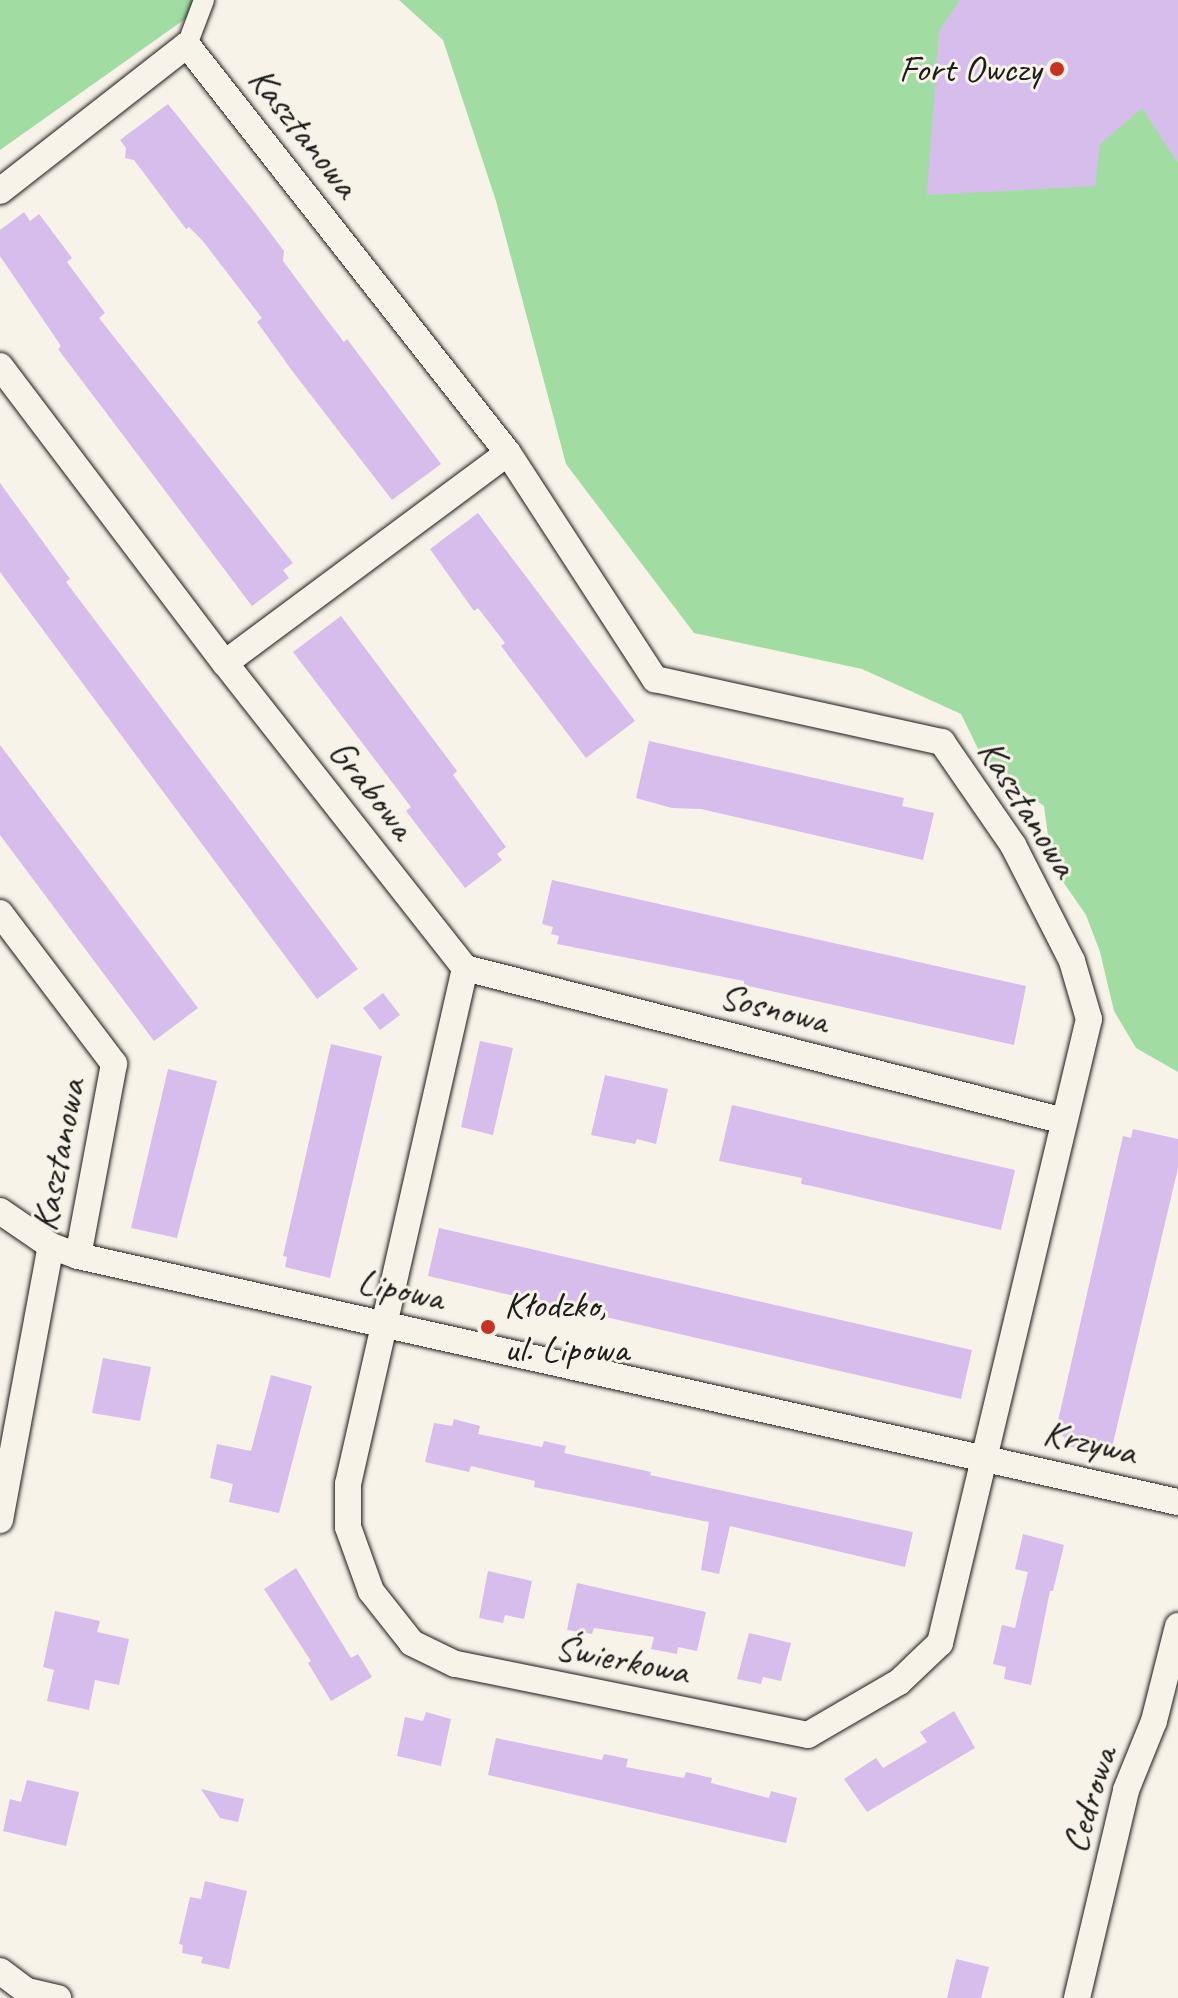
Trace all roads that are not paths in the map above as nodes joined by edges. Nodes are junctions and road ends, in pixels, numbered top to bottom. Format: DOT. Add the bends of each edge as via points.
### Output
graph roads {
  1 [pos="204,0"];
  2 [pos="187,45"];
  3 [pos="0,191"];
  4 [pos="0,366"];
  5 [pos="508,453"];
  6 [pos="225,663"];
  7 [pos="0,913"];
  8 [pos="465,968"];
  9 [pos="1064,1121"];
  10 [pos="0,1211"];
  11 [pos="51,1246"];
  12 [pos="78,1256"];
  13 [pos="384,1324"];
  14 [pos="985,1457"];
  15 [pos="1178,1502"];
  16 [pos="0,1520"];
  17 [pos="1178,1626"];
  18 [pos="0,1971"];
  19 [pos="58,1998"];
  20 [pos="1077,1998"];
  1 -- 2 [label="street"];
  2 -- 3 [label="street"];
  2 -- 5 [label="street, Kasztanowa"];
  4 -- 6 [label="street, Grabowa"];
  5 -- 6 [label="street"];
  5 -- 9 [label="street, Kasztanowa" via="655,679 942,742 1013,845 1072,961 1089,1019"];
  6 -- 8 [label="street, Grabowa"];
  7 -- 12 [label="street, Kasztanowa" via="114,1064"];
  8 -- 9 [label="street, Sosnowa"];
  8 -- 13 [label="street"];
  9 -- 14 [label="street, Kasztanowa"];
  10 -- 11 [label="street, Lipowa"];
  11 -- 12 [label="street, Lipowa"];
  11 -- 16 [label="street"];
  12 -- 13 [label="street, Lipowa"];
  13 -- 14 [label="street, Lipowa"];
  13 -- 14 [label="street, Świerkowa" via="348,1484 348,1527 371,1591 412,1643 455,1664 808,1735 899,1682 940,1643"];
  14 -- 15 [label="street, Krzywa"];
  17 -- 20 [label="street, Cedrowa" via="1154,1721 1126,1790"];
  18 -- 19 [label="street" via="27,1991"];
}
